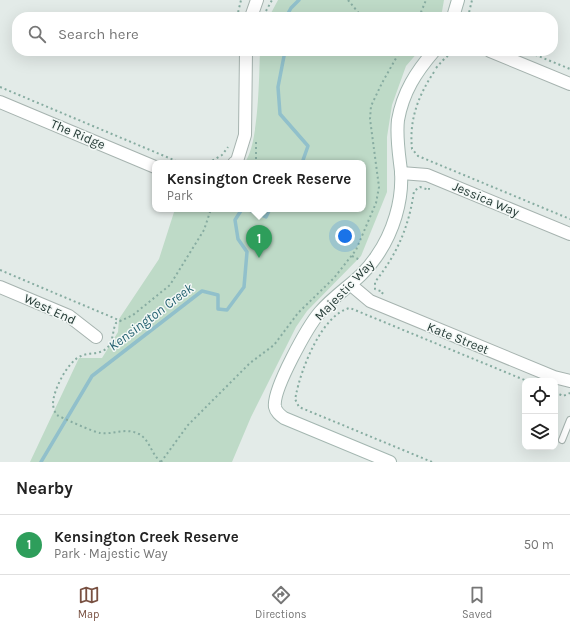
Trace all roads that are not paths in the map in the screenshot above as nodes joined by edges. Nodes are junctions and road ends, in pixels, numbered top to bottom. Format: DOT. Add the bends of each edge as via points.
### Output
graph roads {
  1 [pos="257,0"];
  2 [pos="458,0"];
  3 [pos="253,12"];
  4 [pos="454,12"];
  5 [pos="246,56"];
  6 [pos="430,56"];
  7 [pos="502,56"];
  8 [pos="570,84"];
  9 [pos="0,102"];
  10 [pos="237,160"];
  11 [pos="152,166"];
  12 [pos="401,173"];
  13 [pos="570,234"];
  14 [pos="351,286"];
  15 [pos="0,287"];
  16 [pos="96,337"];
  17 [pos="570,381"];
  18 [pos="570,420"];
  19 [pos="562,440"];
  20 [pos="390,462"];
  1 -- 3 [label="street"];
  2 -- 4 [label="street"];
  5 -- 10 [label="street" via="245,135"];
  6 -- 12 [label="street, Majestic Way" via="412,80 401,106 397,134"];
  7 -- 8 [label="street"];
  9 -- 11 [label="street, The Ridge"];
  12 -- 13 [label="street, Jessica Way" via="428,175"];
  12 -- 14 [label="street, Majestic Way" via="399,204 392,228 372,263"];
  14 -- 17 [label="street, Kate Street" via="373,302 554,377"];
  14 -- 20 [label="street, Majestic Way" via="321,312 307,330 277,395 276,408 287,420"];
  15 -- 16 [label="street, West End" via="69,316"];
  18 -- 19 [label="lane"];
}
